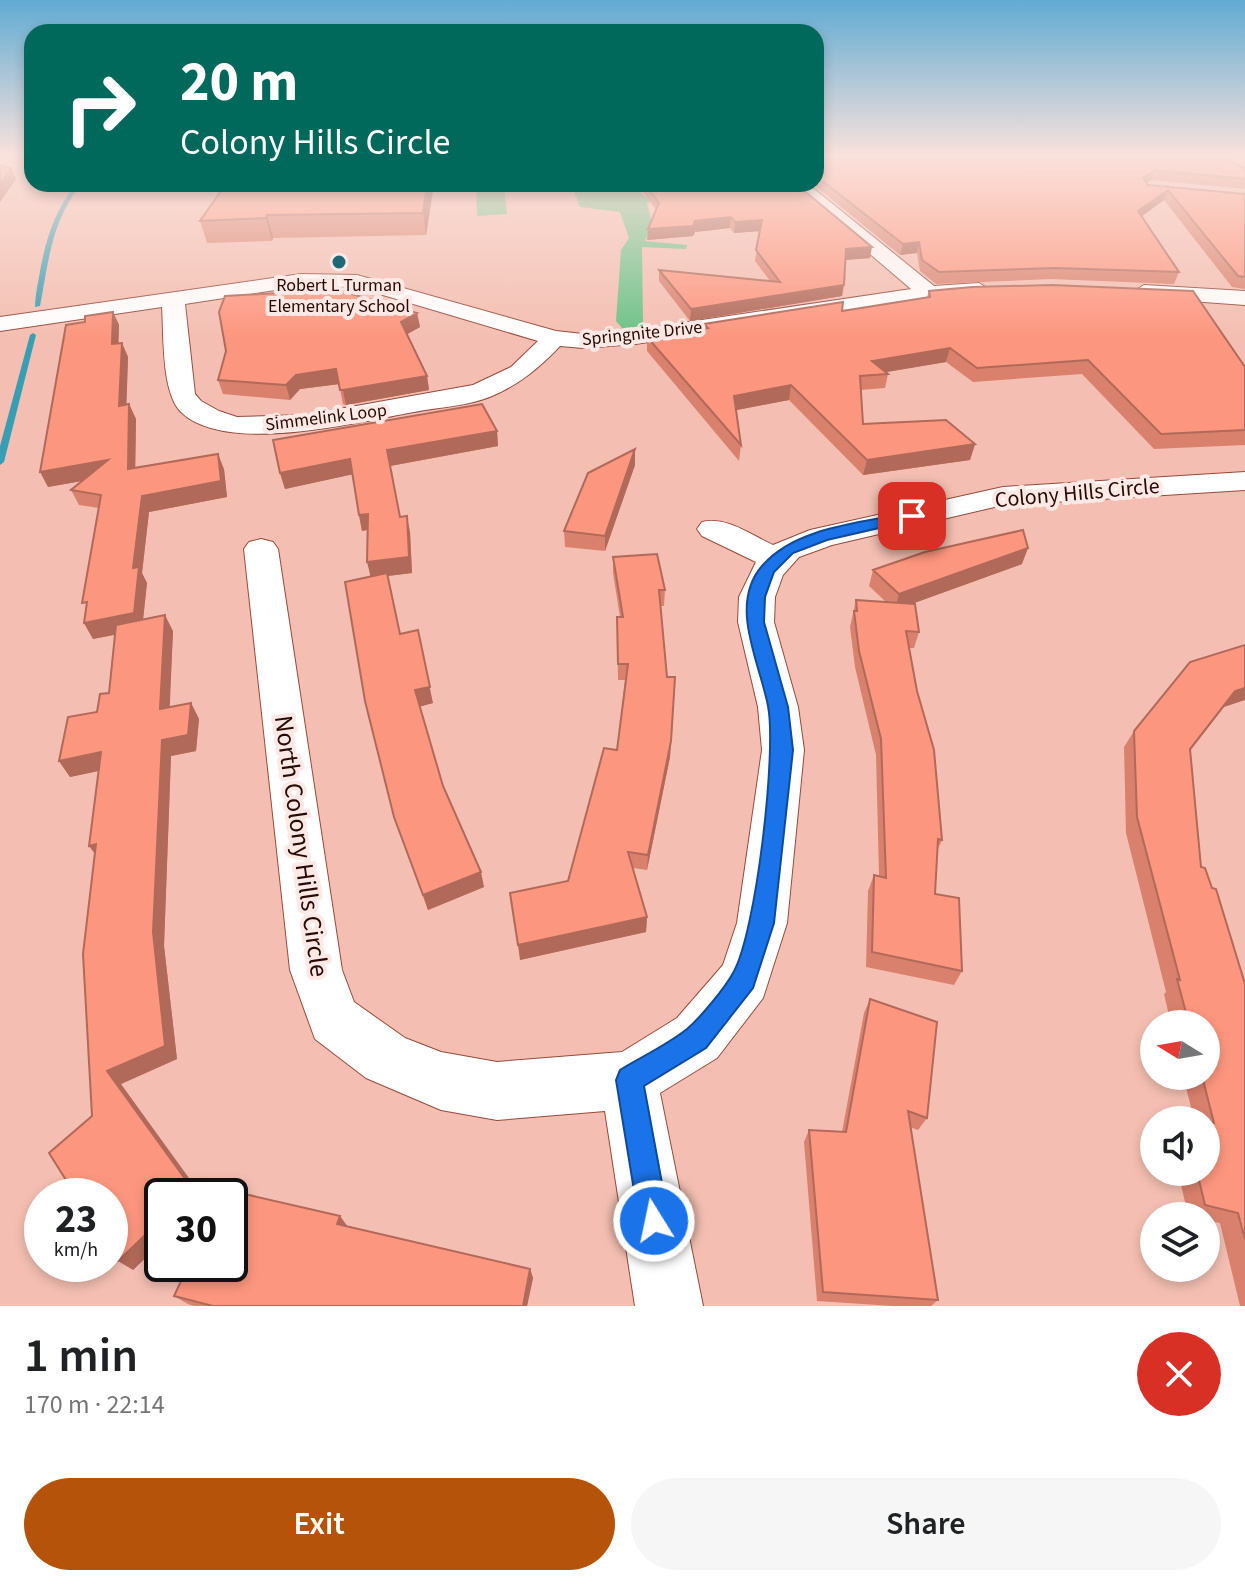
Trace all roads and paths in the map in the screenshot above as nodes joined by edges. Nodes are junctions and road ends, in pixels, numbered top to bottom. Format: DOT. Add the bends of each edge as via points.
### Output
graph roads {
  1 [pos="836,216"];
  2 [pos="998,289"];
  3 [pos="1129,291"];
  4 [pos="929,293"];
  5 [pos="1245,298"];
  6 [pos="173,299"];
  7 [pos="0,324"];
  8 [pos="554,338"];
  9 [pos="1245,481"];
  10 [pos="713,529"];
  11 [pos="261,549"];
  12 [pos="778,560"];
  13 [pos="629,1080"];
  14 [pos="669,1306"];
  1 -- 4 [label="street"];
  2 -- 4 [label="street, Springnite Drive"];
  3 -- 5 [label="street"];
  4 -- 8 [label="street, Springnite Drive" via="635,337"];
  6 -- 7 [label="street, Springnite Drive"];
  6 -- 8 [label="street, Springnite Drive" via="341,279"];
  6 -- 8 [label="street, Simmelink Loop" via="182,394 191,407 236,425 306,423 480,392 520,372"];
  9 -- 12 [label="street, Colony Hills Circle" via="1003,496 822,537 787,550"];
  10 -- 12 [label="street"];
  11 -- 13 [label="street, North Colony Hills Circle" via="316,970 334,1020 386,1058 441,1081 497,1091"];
  12 -- 13 [label="street" via="767,571 757,597 756,622 783,750 762,923 744,980 697,1038"];
  13 -- 14 [label="street"];
}
